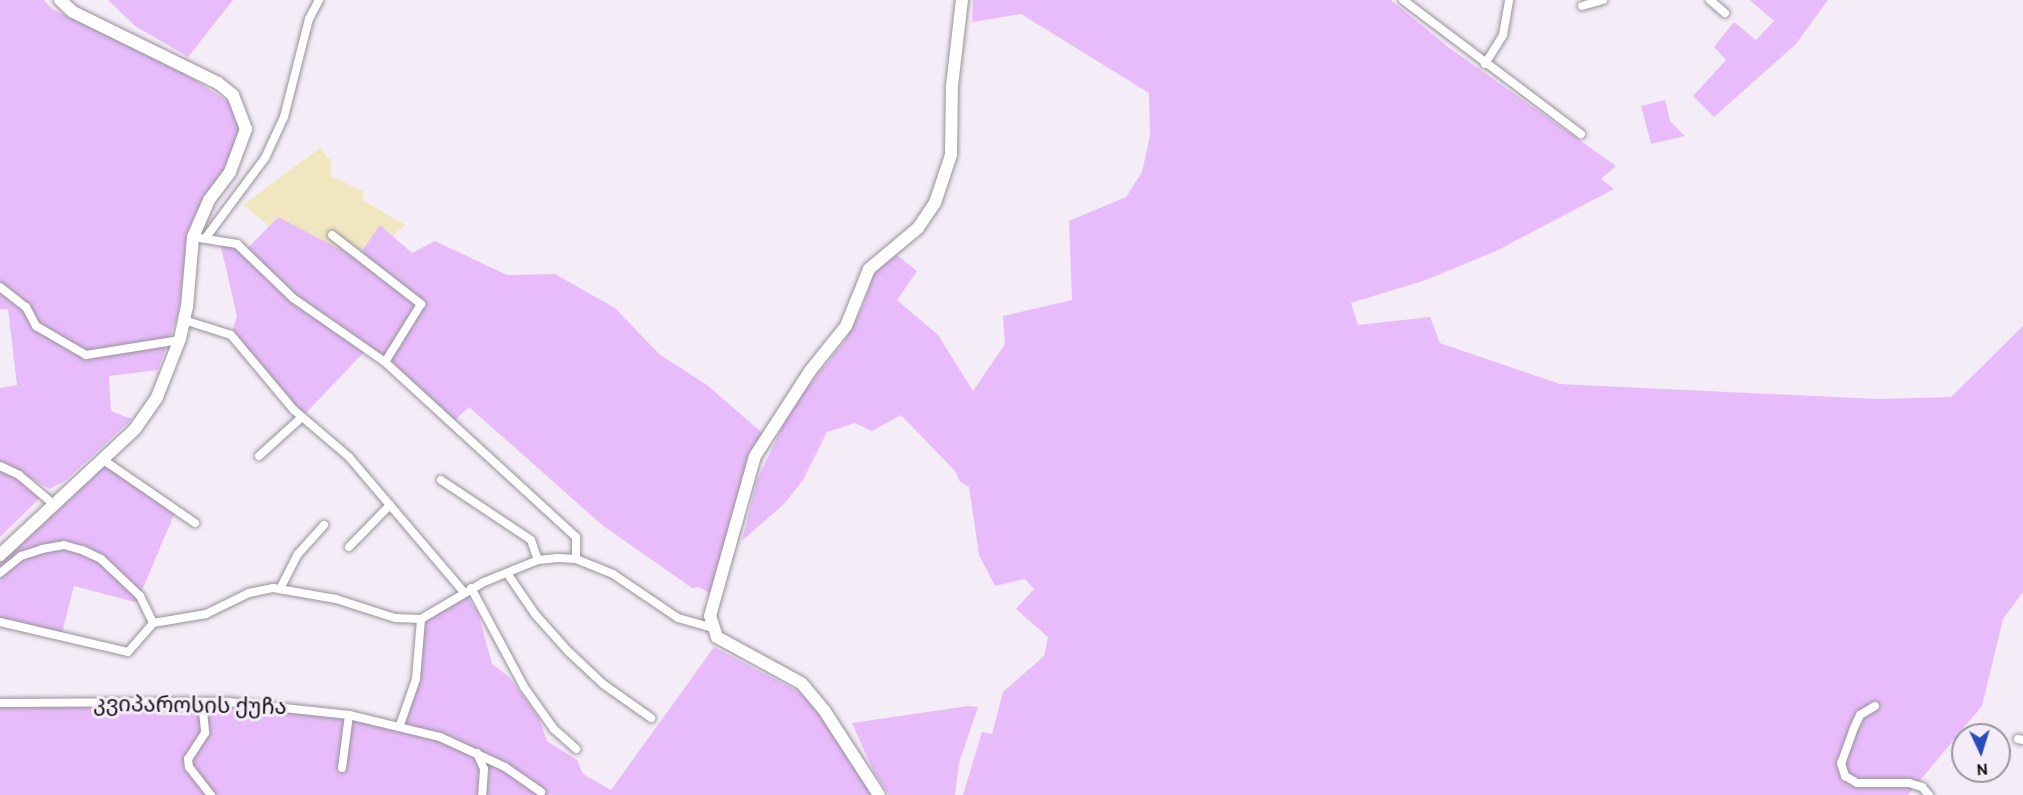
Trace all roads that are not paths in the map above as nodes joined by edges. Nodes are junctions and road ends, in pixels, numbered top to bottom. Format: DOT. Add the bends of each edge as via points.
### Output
graph roads {
  1 [pos="60,0"];
  2 [pos="319,0"];
  3 [pos="962,0"];
  4 [pos="1403,0"];
  5 [pos="1509,0"];
  6 [pos="1603,0"];
  7 [pos="1710,0"];
  8 [pos="1582,6"];
  9 [pos="1725,13"];
  10 [pos="1485,64"];
  11 [pos="1581,134"];
  12 [pos="332,235"];
  13 [pos="207,236"];
  14 [pos="193,237"];
  15 [pos="0,287"];
  16 [pos="184,320"];
  17 [pos="180,340"];
  18 [pos="385,362"];
  19 [pos="302,417"];
  20 [pos="259,456"];
  21 [pos="102,459"];
  22 [pos="0,466"];
  23 [pos="441,480"];
  24 [pos="52,503"];
  25 [pos="390,505"];
  26 [pos="195,523"];
  27 [pos="324,525"];
  28 [pos="349,547"];
  29 [pos="0,555"];
  30 [pos="576,559"];
  31 [pos="538,560"];
  32 [pos="0,573"];
  33 [pos="507,573"];
  34 [pos="280,589"];
  35 [pos="467,590"];
  36 [pos="422,619"];
  37 [pos="0,621"];
  38 [pos="153,623"];
  39 [pos="712,628"];
  40 [pos="202,702"];
  41 [pos="0,704"];
  42 [pos="1875,706"];
  43 [pos="349,715"];
  44 [pos="651,718"];
  45 [pos="400,725"];
  46 [pos="576,749"];
  47 [pos="477,753"];
  48 [pos="342,768"];
  49 [pos="542,792"];
  50 [pos="211,795"];
  51 [pos="482,795"];
  52 [pos="879,795"];
  53 [pos="1929,795"];
  1 -- 14 [label="street" via="74,12 218,83 236,100 246,122 242,148 209,200"];
  2 -- 13 [label="street" via="309,19 284,117 265,158"];
  3 -- 39 [label="street" via="951,86 951,155 935,203 918,228 869,269 846,326 810,371 755,456 710,616"];
  4 -- 10 [label="street"];
  5 -- 10 [label="street" via="1503,35"];
  6 -- 8 [label="street"];
  7 -- 9 [label="street"];
  10 -- 11 [label="street"];
  12 -- 18 [label="street" via="421,304"];
  13 -- 14 [label="street"];
  13 -- 18 [label="street" via="237,244 293,298"];
  14 -- 16 [label="street"];
  15 -- 17 [label="street" via="26,307 36,326 86,354"];
  16 -- 17 [label="street"];
  16 -- 19 [label="street" via="231,335"];
  17 -- 21 [label="street" via="157,397 144,418"];
  18 -- 30 [label="street" via="576,537"];
  19 -- 20 [label="street"];
  19 -- 25 [label="street" via="349,457"];
  21 -- 24 [label="street"];
  21 -- 26 [label="street"];
  22 -- 24 [label="street"];
  23 -- 31 [label="street" via="531,540"];
  24 -- 29 [label="street"];
  25 -- 28 [label="street"];
  25 -- 35 [label="street"];
  27 -- 34 [label="street" via="298,554"];
  30 -- 31 [label="street"];
  30 -- 39 [label="street" via="613,574 678,618"];
  31 -- 33 [label="street"];
  32 -- 38 [label="street" via="21,556 42,549 64,545 82,550 101,559 140,596"];
  33 -- 35 [label="street"];
  33 -- 44 [label="street" via="535,614 568,651 603,684"];
  34 -- 36 [label="street" via="336,599 395,618"];
  34 -- 38 [label="street" via="260,589 206,614"];
  35 -- 36 [label="street"];
  35 -- 46 [label="street" via="524,687 554,729"];
  36 -- 45 [label="street" via="416,679"];
  37 -- 38 [label="street" via="121,652 132,650 144,629"];
  39 -- 52 [label="street" via="717,638 801,683 824,710"];
  40 -- 41 [label="street, კვიპაროსის ქუჩა"];
  40 -- 43 [label="street, კვიპაროსის ქუჩა" via="284,705"];
  40 -- 50 [label="street" via="205,733 188,759 189,767"];
  42 -- 53 [label="street" via="1857,722 1841,763 1845,777 1857,783 1909,783 1922,787"];
  43 -- 45 [label="street, კვიპაროსის ქუჩა"];
  43 -- 48 [label="street"];
  45 -- 47 [label="street, კვიპაროსის ქუჩა"];
  47 -- 49 [label="street, კვიპაროსის ქუჩა"];
  47 -- 51 [label="street" via="484,769"];
}
